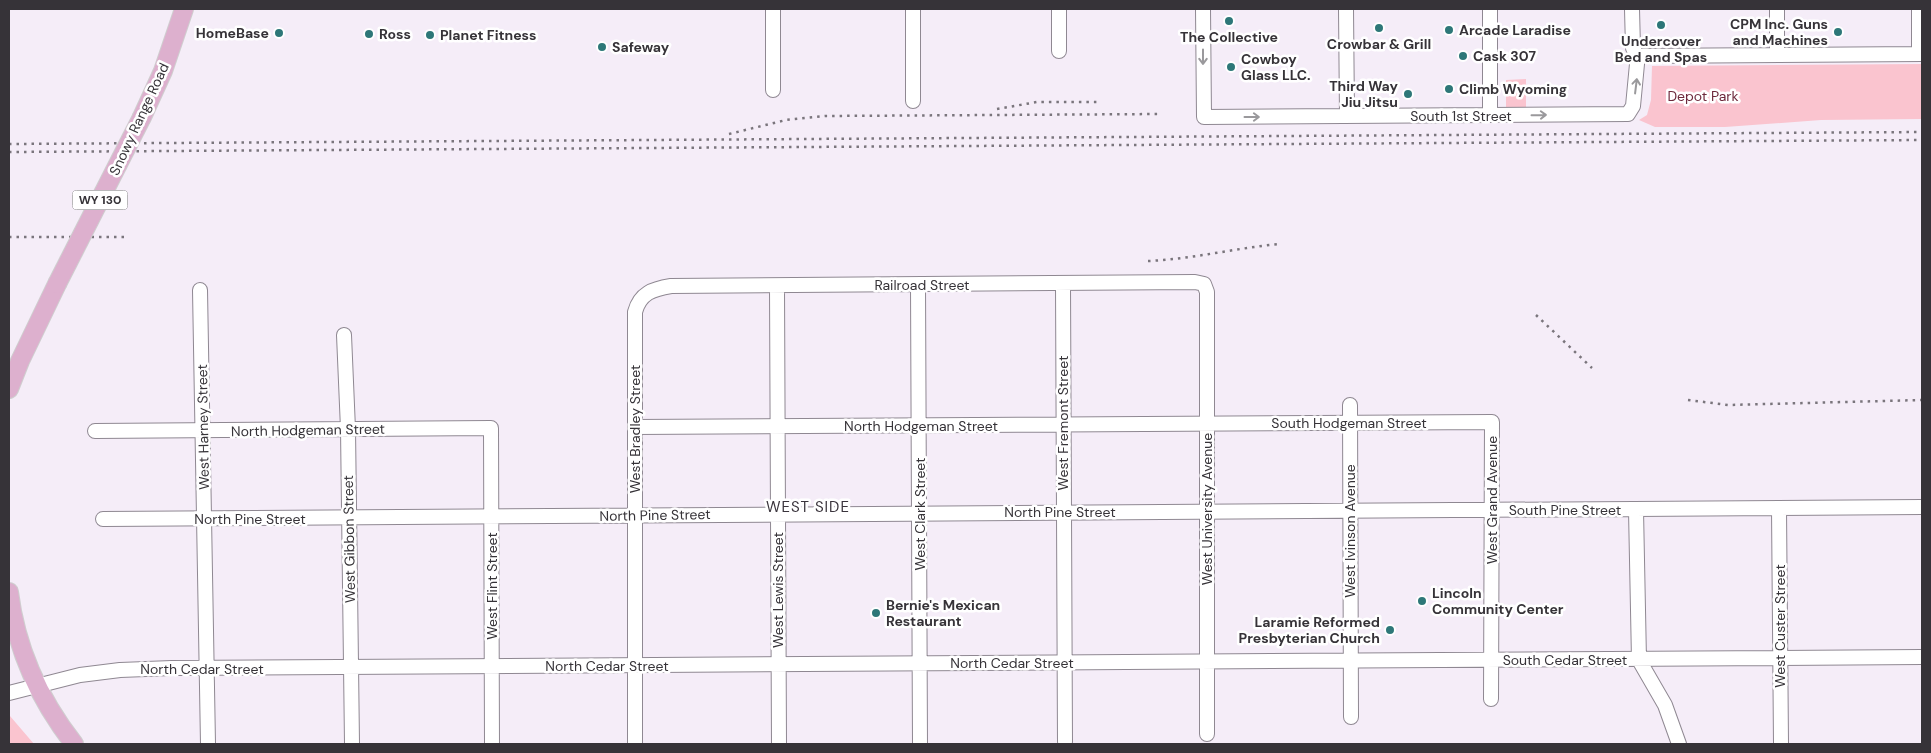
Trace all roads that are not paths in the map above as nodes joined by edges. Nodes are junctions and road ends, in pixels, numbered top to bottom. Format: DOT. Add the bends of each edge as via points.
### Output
graph roads {
  1 [pos="184,9"];
  2 [pos="772,9"];
  3 [pos="913,9"];
  4 [pos="1059,9"];
  5 [pos="1203,9"];
  6 [pos="1346,9"];
  7 [pos="1490,9"];
  8 [pos="1632,9"];
  9 [pos="1777,9"];
  10 [pos="1919,9"];
  11 [pos="1059,51"];
  12 [pos="1921,54"];
  13 [pos="1777,55"];
  14 [pos="1637,56"];
  15 [pos="773,90"];
  16 [pos="913,101"];
  17 [pos="1490,115"];
  18 [pos="1347,116"];
  19 [pos="1063,284"];
  20 [pos="1204,284"];
  21 [pos="918,285"];
  22 [pos="777,286"];
  23 [pos="200,290"];
  24 [pos="642,297"];
  25 [pos="344,335"];
  26 [pos="9,389"];
  27 [pos="1350,405"];
  28 [pos="1492,422"];
  29 [pos="1350,423"];
  30 [pos="1206,424"];
  31 [pos="1064,426"];
  32 [pos="635,427"];
  33 [pos="778,427"];
  34 [pos="919,427"];
  35 [pos="491,428"];
  36 [pos="348,429"];
  37 [pos="95,431"];
  38 [pos="203,431"];
  39 [pos="1922,507"];
  40 [pos="1779,509"];
  41 [pos="1492,510"];
  42 [pos="1636,510"];
  43 [pos="1064,512"];
  44 [pos="1207,512"];
  45 [pos="1350,512"];
  46 [pos="778,514"];
  47 [pos="919,514"];
  48 [pos="635,515"];
  49 [pos="349,518"];
  50 [pos="492,518"];
  51 [pos="103,519"];
  52 [pos="205,519"];
  53 [pos="9,592"];
  54 [pos="1780,656"];
  55 [pos="1922,657"];
  56 [pos="1492,660"];
  57 [pos="1638,660"];
  58 [pos="1207,662"];
  59 [pos="1350,662"];
  60 [pos="1064,663"];
  61 [pos="779,664"];
  62 [pos="920,664"];
  63 [pos="635,665"];
  64 [pos="493,666"];
  65 [pos="207,668"];
  66 [pos="350,668"];
  67 [pos="37,686"];
  68 [pos="9,693"];
  69 [pos="1491,699"];
  70 [pos="1351,718"];
  71 [pos="1207,734"];
  72 [pos="1065,742"];
  73 [pos="352,743"];
  74 [pos="635,743"];
  75 [pos="74,744"];
  76 [pos="208,744"];
  77 [pos="492,744"];
  78 [pos="779,744"];
  79 [pos="920,744"];
  80 [pos="1679,744"];
  81 [pos="1781,744"];
  1 -- 26 [label="main road, Snowy Range Road / WY 130, bridge" via="163,71 142,117 57,284"];
  2 -- 15 [label="street"];
  3 -- 16 [label="street"];
  4 -- 11 [label="street"];
  5 -- 18 [label="street, South 1st Street, one-way" via="1204,117"];
  6 -- 18 [label="street"];
  7 -- 17 [label="street"];
  8 -- 14 [label="street" via="1633,48"];
  9 -- 13 [label="street"];
  10 -- 12 [label="street"];
  12 -- 13 [label="street"];
  13 -- 14 [label="street"];
  17 -- 14 [label="street, South 1st Street, one-way" via="1628,114 1632,109 1636,84"];
  17 -- 18 [label="street, South 1st Street"];
  19 -- 20 [label="street, Railroad Street"];
  19 -- 21 [label="street, Railroad Street"];
  19 -- 31 [label="street, West Fremont Street"];
  20 -- 30 [label="street, West University Avenue"];
  21 -- 22 [label="street, Railroad Street"];
  21 -- 34 [label="street, West Clark Street"];
  22 -- 24 [label="street, Railroad Street" via="672,286 650,291"];
  22 -- 33 [label="street, West Lewis Street"];
  23 -- 38 [label="street, West Harney Street"];
  24 -- 32 [label="street, West Bradley Street" via="634,312"];
  25 -- 36 [label="street, West Gibbon Street"];
  27 -- 29 [label="street, West Ivinson Avenue"];
  28 -- 29 [label="street, South Hodgeman Street"];
  28 -- 41 [label="street, West Grand Avenue"];
  29 -- 30 [label="street, South Hodgeman Street"];
  29 -- 45 [label="street, West Ivinson Avenue"];
  30 -- 31 [label="street, North Hodgeman Street"];
  30 -- 44 [label="street, West University Avenue"];
  31 -- 34 [label="street, North Hodgeman Street"];
  31 -- 43 [label="street, West Fremont Street"];
  32 -- 33 [label="street, North Hodgeman Street"];
  32 -- 48 [label="street, West Bradley Street"];
  33 -- 34 [label="street, North Hodgeman Street"];
  33 -- 46 [label="street, West Lewis Street"];
  34 -- 47 [label="street, West Clark Street"];
  35 -- 36 [label="street, North Hodgeman Street"];
  35 -- 50 [label="street, West Flint Street"];
  36 -- 38 [label="street, North Hodgeman Street"];
  36 -- 49 [label="street, West Gibbon Street"];
  37 -- 38 [label="street, North Hodgeman Street"];
  38 -- 52 [label="street, West Harney Street"];
  39 -- 40 [label="street, South Pine Street"];
  40 -- 42 [label="street, South Pine Street"];
  40 -- 54 [label="street, West Custer Street"];
  41 -- 42 [label="street, South Pine Street"];
  41 -- 45 [label="street, South Pine Street"];
  41 -- 56 [label="street, West Grand Avenue"];
  42 -- 57 [label="street"];
  43 -- 44 [label="street, North Pine Street"];
  43 -- 47 [label="street, North Pine Street"];
  43 -- 60 [label="street, West Fremont Street"];
  44 -- 45 [label="street, South Pine Street"];
  44 -- 58 [label="street, West University Avenue"];
  45 -- 59 [label="street, West Ivinson Avenue"];
  46 -- 47 [label="street, North Pine Street"];
  46 -- 48 [label="street, North Pine Street"];
  46 -- 61 [label="street, West Lewis Street"];
  47 -- 62 [label="street, West Clark Street"];
  48 -- 50 [label="street, North Pine Street"];
  48 -- 63 [label="street, West Bradley Street"];
  49 -- 50 [label="street, North Pine Street"];
  49 -- 52 [label="street, North Pine Street"];
  49 -- 66 [label="street, West Gibbon Street"];
  50 -- 64 [label="street, West Flint Street"];
  51 -- 52 [label="street, North Pine Street"];
  52 -- 65 [label="street, West Harney Street"];
  53 -- 67 [label="main road" via="23,655"];
  54 -- 55 [label="street, South Cedar Street"];
  54 -- 57 [label="street, South Cedar Street"];
  54 -- 81 [label="street, West Custer Street"];
  56 -- 57 [label="street, South Cedar Street"];
  56 -- 59 [label="street, South Cedar Street"];
  56 -- 69 [label="street, West Grand Avenue"];
  57 -- 80 [label="street" via="1666,705"];
  58 -- 59 [label="street, South Cedar Street"];
  58 -- 60 [label="street, North Cedar Street"];
  58 -- 71 [label="street, West University Avenue"];
  59 -- 70 [label="street, West Ivinson Avenue"];
  60 -- 62 [label="street, North Cedar Street"];
  60 -- 72 [label="street, West Fremont Street"];
  61 -- 62 [label="street, North Cedar Street"];
  61 -- 63 [label="street, North Cedar Street"];
  61 -- 78 [label="street, West Lewis Street"];
  62 -- 79 [label="street, West Clark Street"];
  63 -- 64 [label="street, North Cedar Street"];
  63 -- 74 [label="street, West Bradley Street"];
  64 -- 66 [label="street, North Cedar Street"];
  64 -- 77 [label="street, West Flint Street"];
  65 -- 66 [label="street, North Cedar Street"];
  65 -- 67 [label="street, North Cedar Street" via="103,671"];
  65 -- 76 [label="street, West Harney Street"];
  66 -- 73 [label="street, West Gibbon Street"];
  67 -- 68 [label="street, North Cedar Street"];
  67 -- 75 [label="main road"];
}
